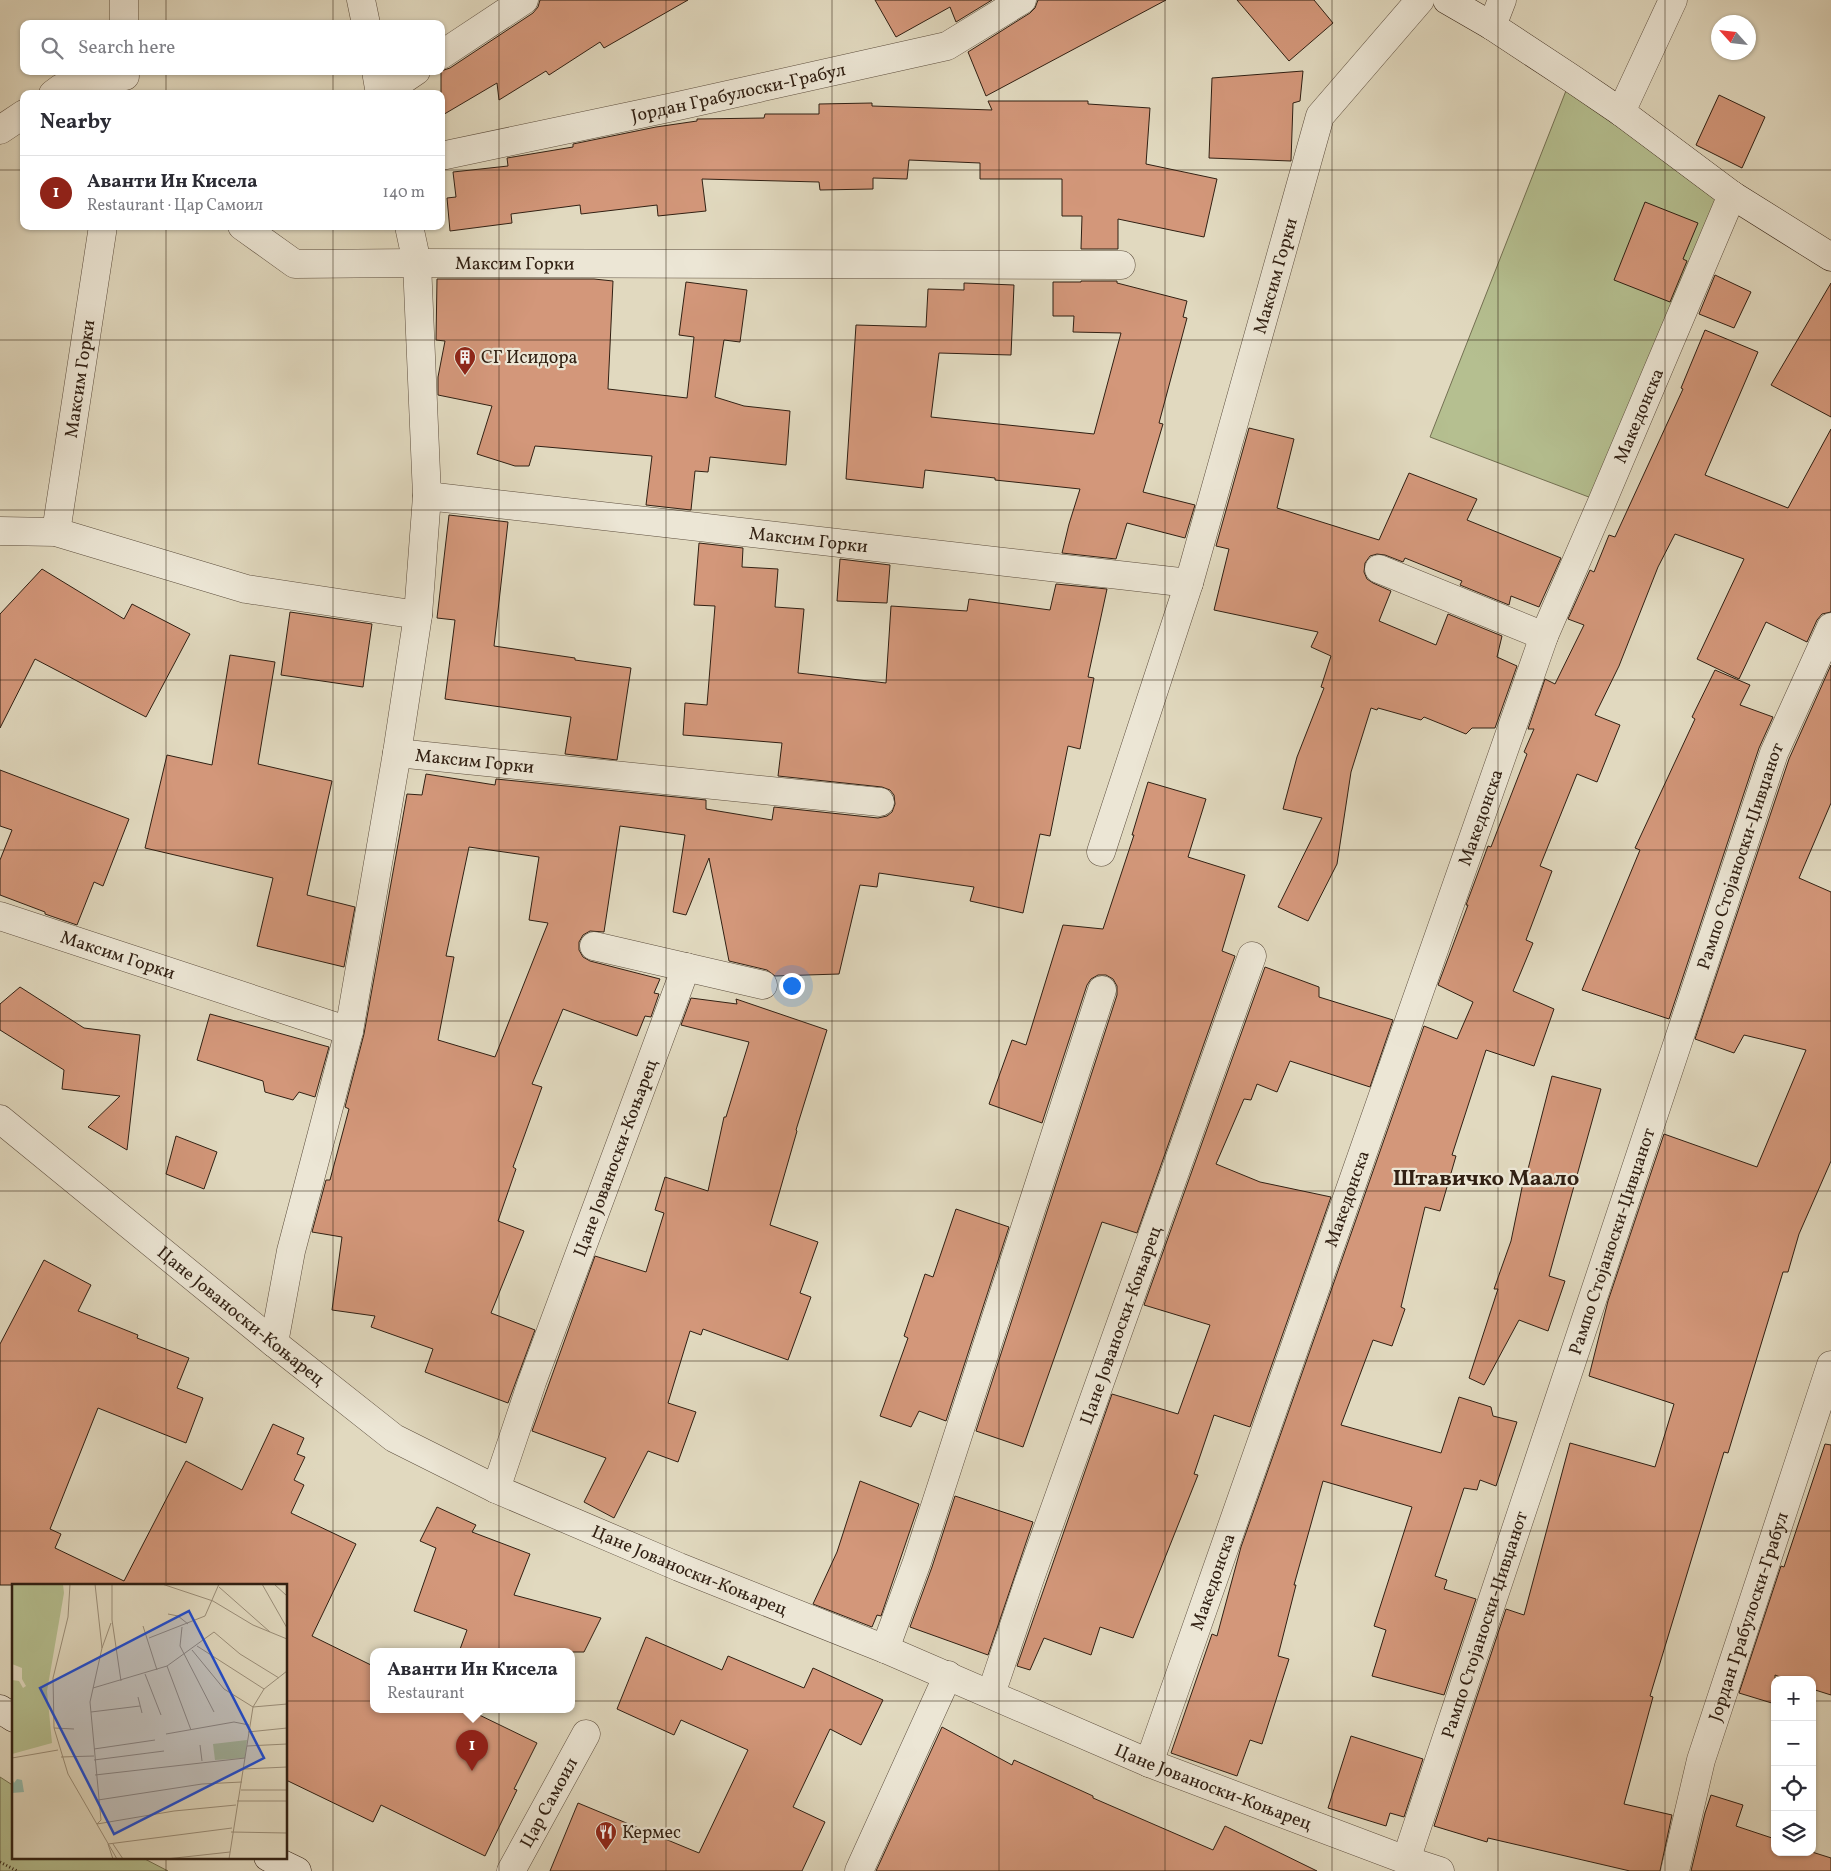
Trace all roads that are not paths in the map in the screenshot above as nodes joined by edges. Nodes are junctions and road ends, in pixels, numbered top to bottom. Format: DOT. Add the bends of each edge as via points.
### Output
graph roads {
  1 [pos="124,0"];
  2 [pos="361,0"];
  3 [pos="524,0"];
  4 [pos="1022,0"];
  5 [pos="1420,0"];
  6 [pos="1447,0"];
  7 [pos="1502,0"];
  8 [pos="1674,0"];
  9 [pos="124,20"];
  10 [pos="365,20"];
  11 [pos="1492,26"];
  12 [pos="445,52"];
  13 [pos="377,75"];
  14 [pos="410,75"];
  15 [pos="124,80"];
  16 [pos="58,90"];
  17 [pos="380,90"];
  18 [pos="387,90"];
  19 [pos="1621,112"];
  20 [pos="20,117"];
  21 [pos="0,130"];
  22 [pos="445,155"];
  23 [pos="1732,195"];
  24 [pos="101,230"];
  25 [pos="248,230"];
  26 [pos="410,230"];
  27 [pos="1831,257"];
  28 [pos="417,262"];
  29 [pos="1121,265"];
  30 [pos="427,496"];
  31 [pos="0,532"];
  32 [pos="56,532"];
  33 [pos="1379,568"];
  34 [pos="1189,583"];
  35 [pos="418,615"];
  36 [pos="1831,627"];
  37 [pos="1544,636"];
  38 [pos="397,753"];
  39 [pos="880,802"];
  40 [pos="1101,852"];
  41 [pos="0,916"];
  42 [pos="594,946"];
  43 [pos="1252,956"];
  44 [pos="686,967"];
  45 [pos="763,985"];
  46 [pos="1102,990"];
  47 [pos="349,1031"];
  48 [pos="0,1119"];
  49 [pos="274,1343"];
  50 [pos="1831,1365"];
  51 [pos="496,1489"];
  52 [pos="885,1649"];
  53 [pos="948,1675"];
  54 [pos="991,1694"];
  55 [pos="0,1709"];
  56 [pos="12,1717"];
  57 [pos="586,1734"];
  58 [pos="1149,1763"];
  59 [pos="270,1858"];
  60 [pos="1406,1860"];
  61 [pos="297,1871"];
  62 [pos="511,1871"];
  63 [pos="859,1871"];
  64 [pos="1440,1871"];
  65 [pos="1675,1871"];
  1 -- 9 [label="street"];
  2 -- 10 [label="street"];
  3 -- 12 [label="street"];
  4 -- 22 [label="street, Јордан Грабулоски-Грабул" via="947,46"];
  5 -- 34 [label="street, Максим Горки" via="1320,116"];
  6 -- 11 [label="street"];
  7 -- 11 [label="street"];
  8 -- 19 [label="street"];
  11 -- 19 [label="street"];
  13 -- 17 [label="street"];
  14 -- 18 [label="street"];
  15 -- 16 [label="street"];
  19 -- 23 [label="street"];
  20 -- 21 [label="street"];
  23 -- 27 [label="street"];
  23 -- 37 [label="street, Македонска"];
  24 -- 32 [label="street, Максим Горки"];
  25 -- 28 [label="street, Максим Горки" via="295,264"];
  26 -- 28 [label="street, Максим Горки"];
  28 -- 29 [label="street, Максим Горки"];
  28 -- 30 [label="street, Максим Горки"];
  30 -- 34 [label="street, Максим Горки"];
  30 -- 35 [label="street, Максим Горки"];
  31 -- 32 [label="street"];
  32 -- 35 [label="street" via="246,589"];
  33 -- 37 [label="street"];
  34 -- 40 [label="street, Максим Горки"];
  35 -- 38 [label="street, Максим Горки"];
  36 -- 60 [label="street, Рампо Стојаноски-Џивџанот" via="1774,753"];
  37 -- 58 [label="street, Македонска"];
  38 -- 39 [label="street, Максим Горки"];
  38 -- 47 [label="street, Максим Горки"];
  41 -- 47 [label="street, Максим Горки"];
  42 -- 44 [label="street"];
  43 -- 54 [label="street, Цане Јованоски-Коњарец"];
  44 -- 45 [label="street"];
  44 -- 51 [label="street, Цане Јованоски-Коњарец" via="532,1382"];
  46 -- 52 [label="street" via="917,1562"];
  47 -- 49 [label="street, Максим Горки" via="291,1251"];
  48 -- 49 [label="street, Цане Јованоски-Коњарец"];
  49 -- 51 [label="street, Цане Јованоски-Коњарец" via="394,1438"];
  50 -- 65 [label="street, Јордан Грабулоски-Грабул" via="1701,1760"];
  51 -- 52 [label="street, Цане Јованоски-Коњарец" via="679,1567"];
  52 -- 53 [label="street, Цане Јованоски-Коњарец"];
  53 -- 54 [label="street, Цане Јованоски-Коњарец"];
  53 -- 63 [label="street"];
  54 -- 58 [label="street, Цане Јованоски-Коњарец"];
  55 -- 56 [label="street"];
  57 -- 62 [label="street, Цар Самоил"];
  58 -- 60 [label="street, Цане Јованоски-Коњарец"];
  59 -- 61 [label="street"];
  60 -- 64 [label="street, Цане Јованоски-Коњарец"];
}
